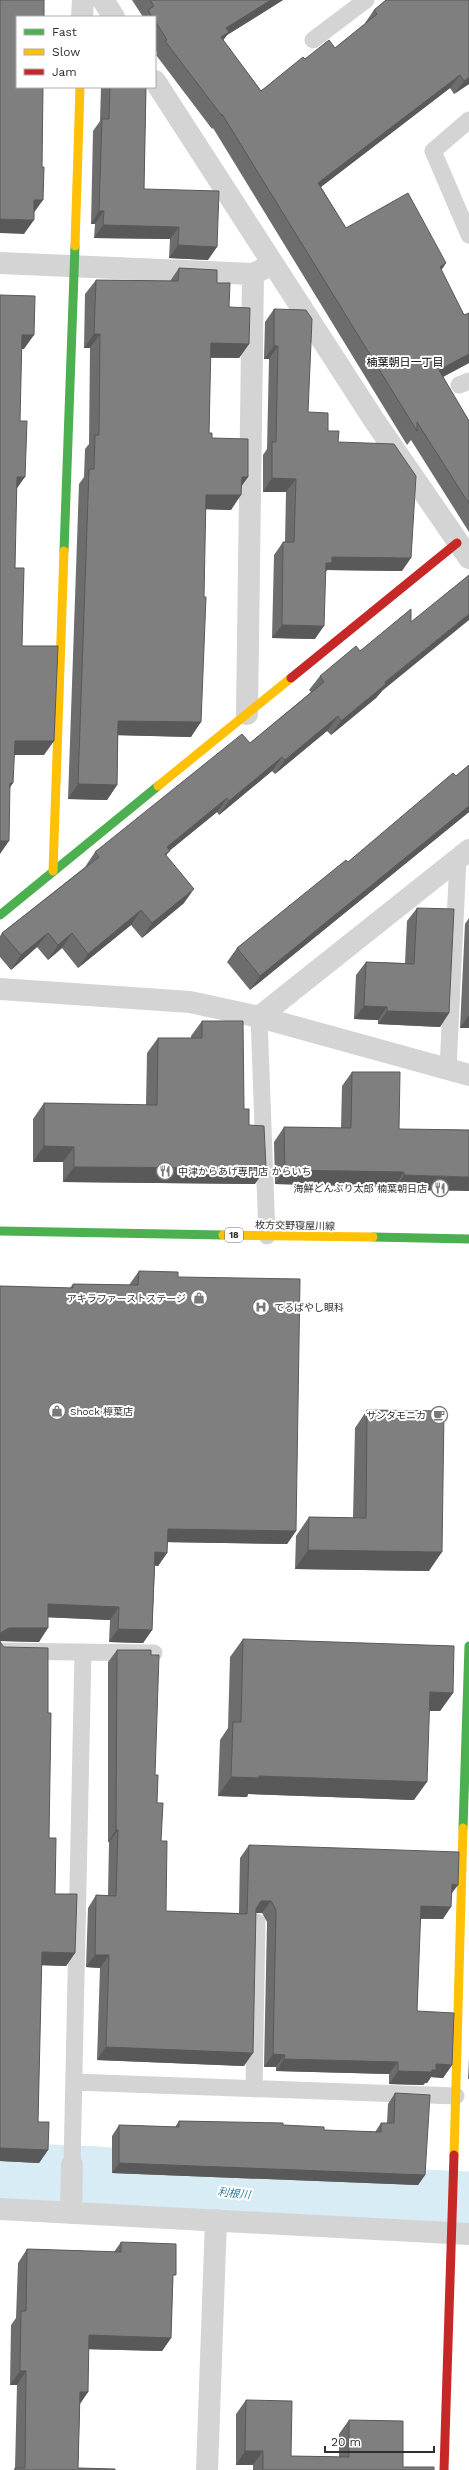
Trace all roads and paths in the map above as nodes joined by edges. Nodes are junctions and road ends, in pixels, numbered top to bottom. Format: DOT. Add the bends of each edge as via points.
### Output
graph roads {
  1 [pos="83,0"];
  2 [pos="103,0"];
  3 [pos="366,0"];
  4 [pos="82,16"];
  5 [pos="113,16"];
  6 [pos="313,40"];
  7 [pos="156,83"];
  8 [pos="80,88"];
  9 [pos="469,120"];
  10 [pos="469,235"];
  11 [pos="0,264"];
  12 [pos="73,267"];
  13 [pos="263,270"];
  14 [pos="463,551"];
  15 [pos="248,714"];
  16 [pos="464,854"];
  17 [pos="53,871"];
  18 [pos="0,915"];
  19 [pos="0,989"];
  20 [pos="259,1017"];
  21 [pos="448,1069"];
  22 [pos="469,1075"];
  23 [pos="0,1231"];
  24 [pos="267,1236"];
  25 [pos="469,1239"];
  26 [pos="469,1646"];
  27 [pos="0,1651"];
  28 [pos="83,1652"];
  29 [pos="154,1653"];
  30 [pos="257,1922"];
  31 [pos="74,2082"];
  32 [pos="254,2089"];
  33 [pos="456,2096"];
  34 [pos="72,2165"];
  35 [pos="71,2206"];
  36 [pos="0,2210"];
  37 [pos="216,2220"];
  38 [pos="457,2228"];
  39 [pos="207,2470"];
  40 [pos="444,2470"];
  1 -- 4 [label="street"];
  2 -- 5 [label="street"];
  3 -- 6 [label="lane"];
  7 -- 13 [label="street"];
  8 -- 12 [label="street"];
  9 -- 10 [label="lane" via="433,151"];
  11 -- 12 [label="street"];
  12 -- 13 [label="street"];
  12 -- 17 [label="street"];
  13 -- 14 [label="street"];
  13 -- 15 [label="street"];
  14 -- 15 [label="street"];
  15 -- 17 [label="street"];
  16 -- 20 [label="street"];
  16 -- 21 [label="lane"];
  17 -- 18 [label="street"];
  19 -- 20 [label="street" via="190,1002"];
  20 -- 21 [label="street"];
  20 -- 24 [label="lane"];
  21 -- 22 [label="street"];
  23 -- 24 [label="street, 枚方交野寝屋川線 / 18"];
  24 -- 25 [label="street, 枚方交野寝屋川線 / 18"];
  26 -- 33 [label="street"];
  27 -- 28 [label="lane"];
  28 -- 29 [label="lane"];
  28 -- 31 [label="lane"];
  30 -- 32 [label="lane"];
  31 -- 32 [label="lane"];
  31 -- 34 [label="lane"];
  32 -- 33 [label="lane"];
  33 -- 38 [label="street" via="453,2192"];
  34 -- 35 [label="street"];
  35 -- 36 [label="street"];
  35 -- 37 [label="street"];
  37 -- 38 [label="street"];
  37 -- 39 [label="street"];
  38 -- 40 [label="street"];
}
